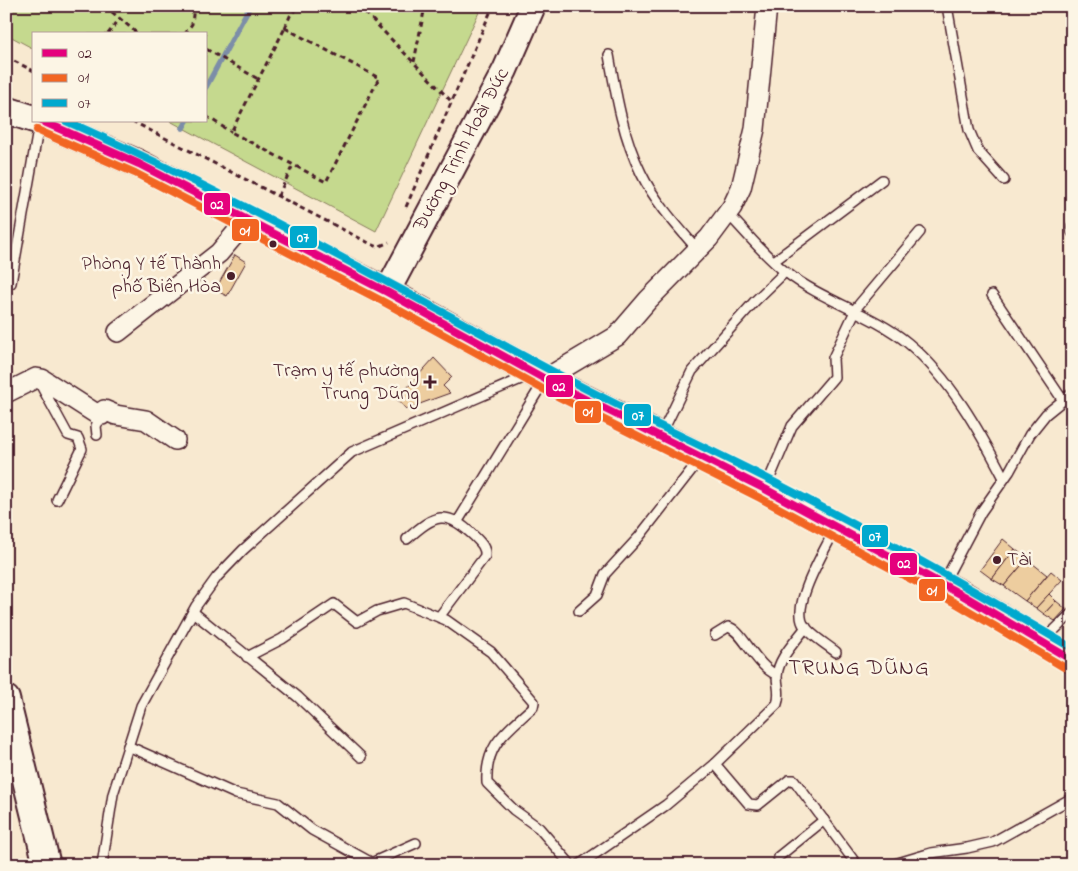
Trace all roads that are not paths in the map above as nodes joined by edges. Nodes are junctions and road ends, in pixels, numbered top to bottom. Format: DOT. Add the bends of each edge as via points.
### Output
graph roads {
  1 [pos="533,6"];
  2 [pos="767,6"];
  3 [pos="947,6"];
  4 [pos="609,55"];
  5 [pos="7,110"];
  6 [pos="32,118"];
  7 [pos="40,122"];
  8 [pos="42,122"];
  9 [pos="882,180"];
  10 [pos="1004,180"];
  11 [pos="728,214"];
  12 [pos="248,219"];
  13 [pos="1072,226"];
  14 [pos="920,232"];
  15 [pos="1072,232"];
  16 [pos="698,250"];
  17 [pos="774,261"];
  18 [pos="785,272"];
  19 [pos="11,283"];
  20 [pos="387,292"];
  21 [pos="992,295"];
  22 [pos="854,312"];
  23 [pos="118,332"];
  24 [pos="540,376"];
  25 [pos="36,378"];
  26 [pos="6,393"];
  27 [pos="1072,393"];
  28 [pos="1062,399"];
  29 [pos="102,415"];
  30 [pos="97,435"];
  31 [pos="660,435"];
  32 [pos="175,440"];
  33 [pos="702,456"];
  34 [pos="1004,478"];
  35 [pos="765,489"];
  36 [pos="57,500"];
  37 [pos="458,521"];
  38 [pos="836,527"];
  39 [pos="407,539"];
  40 [pos="943,585"];
  41 [pos="579,611"];
  42 [pos="192,612"];
  43 [pos="1072,614"];
  44 [pos="439,617"];
  45 [pos="806,627"];
  46 [pos="715,635"];
  47 [pos="1042,642"];
  48 [pos="836,652"];
  49 [pos="247,657"];
  50 [pos="1072,660"];
  51 [pos="777,675"];
  52 [pos="6,699"];
  53 [pos="128,746"];
  54 [pos="361,757"];
  55 [pos="715,764"];
  56 [pos="1072,798"];
  57 [pos="824,820"];
  58 [pos="416,842"];
  59 [pos="778,856"];
  60 [pos="370,864"];
  61 [pos="47,865"];
  62 [pos="102,865"];
  63 [pos="570,865"];
  64 [pos="579,865"];
  65 [pos="857,865"];
  66 [pos="891,865"];
  1 -- 20 [label="street, Đường Trịnh Hoài Đức" via="506,70"];
  2 -- 11 [label="street" via="755,129 741,188"];
  3 -- 10 [label="lane" via="969,130 978,151"];
  4 -- 16 [label="lane" via="634,158 656,199"];
  5 -- 6 [label="main road"];
  7 -- 19 [label="lane"];
  8 -- 12 [label="main road" via="131,160"];
  9 -- 17 [label="lane"];
  11 -- 16 [label="street"];
  11 -- 17 [label="lane"];
  12 -- 20 [label="main road"];
  12 -- 23 [label="street" via="219,253"];
  13 -- 15 [label="lane"];
  14 -- 22 [label="lane" via="863,297"];
  16 -- 24 [label="street" via="617,336"];
  17 -- 18 [label="lane"];
  18 -- 22 [label="lane"];
  18 -- 31 [label="lane" via="692,371"];
  20 -- 24 [label="main road"];
  21 -- 28 [label="lane"];
  22 -- 34 [label="lane" via="902,339 935,370 979,431"];
  22 -- 35 [label="lane" via="833,358 834,377 792,426"];
  24 -- 31 [label="main road"];
  24 -- 37 [label="lane"];
  24 -- 42 [label="lane" via="352,452 243,550 217,577"];
  25 -- 26 [label="street"];
  25 -- 29 [label="street"];
  25 -- 36 [label="lane" via="68,435 78,438 82,449"];
  27 -- 28 [label="lane"];
  28 -- 34 [label="lane" via="1038,423"];
  29 -- 30 [label="lane" via="96,426"];
  29 -- 32 [label="street" via="104,410 146,420"];
  31 -- 33 [label="main road"];
  33 -- 35 [label="main road"];
  33 -- 41 [label="lane" via="605,574 597,595"];
  34 -- 40 [label="lane" via="985,506"];
  35 -- 38 [label="main road"];
  37 -- 39 [label="lane" via="444,517 422,525"];
  37 -- 44 [label="lane" via="486,553"];
  38 -- 40 [label="main road"];
  38 -- 45 [label="lane" via="802,598 800,615"];
  40 -- 47 [label="main road"];
  42 -- 49 [label="lane"];
  42 -- 53 [label="lane" via="141,706"];
  43 -- 47 [label="lane"];
  44 -- 49 [label="lane" via="404,603 377,611 357,622 334,604 282,639"];
  44 -- 63 [label="lane" via="491,652 534,702 533,707 492,750 487,783 514,810 539,828"];
  45 -- 48 [label="lane"];
  45 -- 51 [label="lane" via="781,662"];
  46 -- 51 [label="lane" via="728,627 737,630 750,652 767,671"];
  47 -- 50 [label="main road"];
  49 -- 54 [label="lane" via="298,697"];
  51 -- 55 [label="lane" via="777,704"];
  52 -- 61 [label="main road"];
  53 -- 60 [label="lane" via="236,794 278,803 312,830"];
  53 -- 62 [label="lane" via="113,794"];
  55 -- 57 [label="lane" via="753,806 789,780 794,780"];
  55 -- 64 [label="lane" via="666,805"];
  56 -- 66 [label="lane" via="993,842 931,853"];
  57 -- 59 [label="lane"];
  57 -- 65 [label="lane"];
  58 -- 60 [label="lane"];
}
